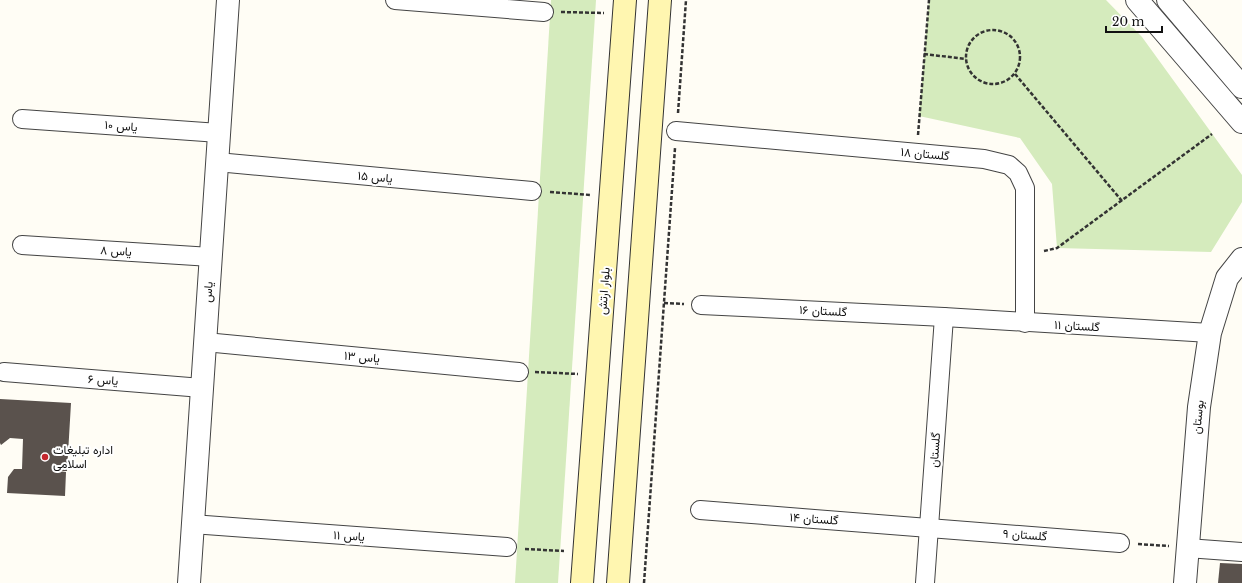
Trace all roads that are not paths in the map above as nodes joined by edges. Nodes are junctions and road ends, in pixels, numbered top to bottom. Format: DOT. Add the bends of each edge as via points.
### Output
graph roads {
  1 [pos="228,0"];
  2 [pos="395,0"];
  3 [pos="660,0"];
  4 [pos="1137,0"];
  5 [pos="1168,0"];
  6 [pos="624,7"];
  7 [pos="544,12"];
  8 [pos="1242,87"];
  9 [pos="1240,118"];
  10 [pos="22,119"];
  11 [pos="676,131"];
  12 [pos="219,132"];
  13 [pos="217,162"];
  14 [pos="532,191"];
  15 [pos="22,245"];
  16 [pos="211,257"];
  17 [pos="1242,259"];
  18 [pos="701,305"];
  19 [pos="944,317"];
  20 [pos="1025,323"];
  21 [pos="1210,334"];
  22 [pos="205,342"];
  23 [pos="4,372"];
  24 [pos="519,372"];
  25 [pos="202,388"];
  26 [pos="700,510"];
  27 [pos="192,524"];
  28 [pos="929,528"];
  29 [pos="1120,543"];
  30 [pos="506,547"];
  31 [pos="1187,548"];
  32 [pos="1242,552"];
  33 [pos="188,583"];
  34 [pos="582,583"];
  35 [pos="618,583"];
  36 [pos="925,583"];
  37 [pos="1185,583"];
  1 -- 12 [label="street, یاس"];
  2 -- 7 [label="street"];
  3 -- 35 [label="main road"];
  4 -- 9 [label="street"];
  5 -- 8 [label="street"];
  6 -- 34 [label="main road, بلوار ارتش"];
  10 -- 12 [label="street, یاس ۱۰"];
  11 -- 20 [label="street, گلستان ۱۸" via="984,159 1009,166 1018,173 1025,188"];
  12 -- 13 [label="street, یاس"];
  13 -- 14 [label="street, یاس ۱۵"];
  13 -- 16 [label="street, یاس"];
  15 -- 16 [label="street, یاس ۸"];
  16 -- 22 [label="street, یاس"];
  17 -- 21 [label="street, بوستان" via="1227,278"];
  18 -- 19 [label="street, گلستان ۱۶"];
  19 -- 20 [label="street, گلستان ۱۱"];
  19 -- 28 [label="street, گلستان"];
  20 -- 21 [label="street, گلستان ۱۱"];
  21 -- 31 [label="street, بوستان" via="1199,407"];
  22 -- 24 [label="street, یاس ۱۳"];
  22 -- 25 [label="street, یاس"];
  23 -- 25 [label="street, یاس ۶"];
  25 -- 27 [label="street, یاس"];
  26 -- 28 [label="street, گلستان ۱۴"];
  27 -- 30 [label="street, یاس ۱۱"];
  27 -- 33 [label="street, یاس"];
  28 -- 29 [label="street, گلستان ۹"];
  28 -- 36 [label="street, گلستان"];
  31 -- 32 [label="street"];
  31 -- 37 [label="street, بوستان"];
}
